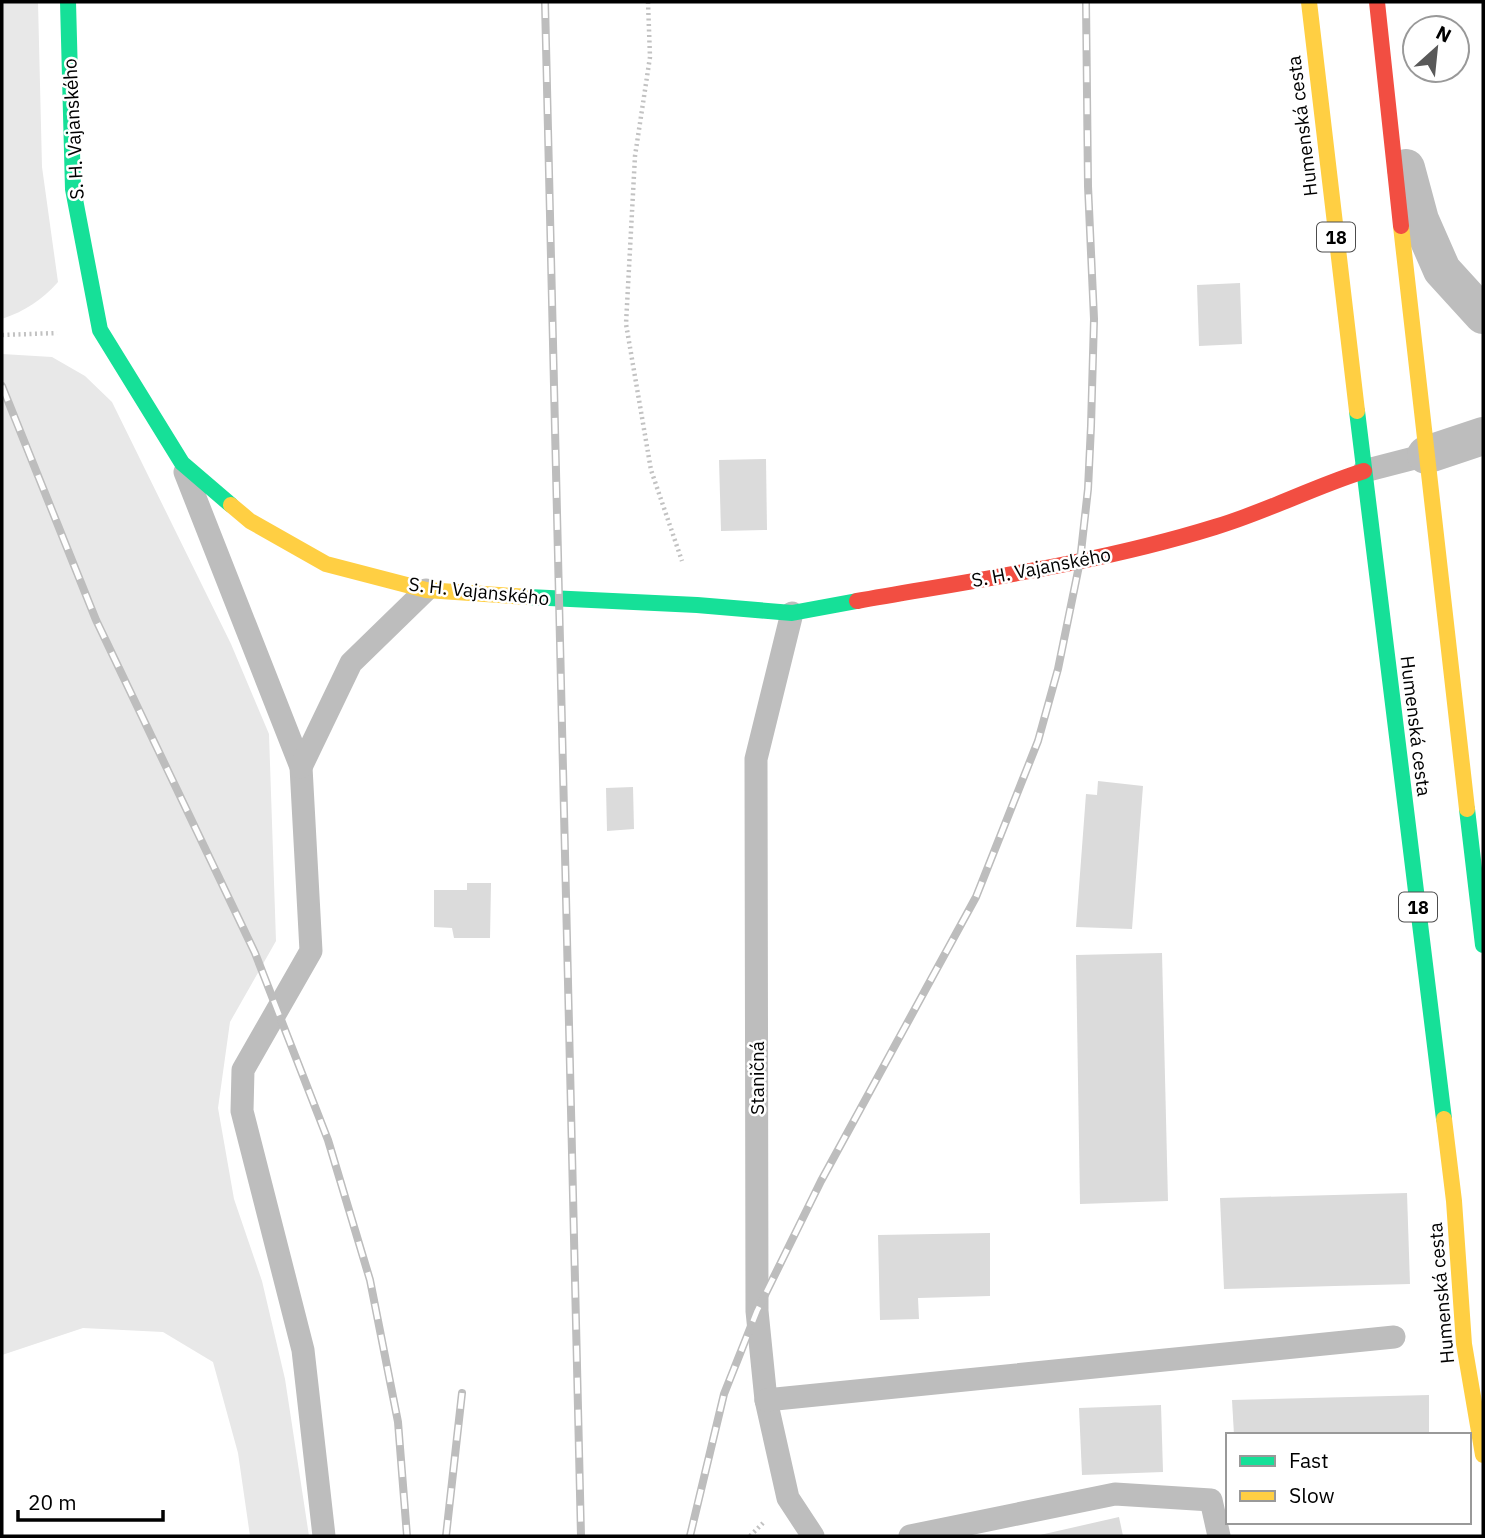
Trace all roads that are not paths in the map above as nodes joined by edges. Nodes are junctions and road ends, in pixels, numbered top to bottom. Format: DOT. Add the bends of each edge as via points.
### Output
graph roads {
  1 [pos="68,2"];
  2 [pos="1309,2"];
  3 [pos="1377,2"];
  4 [pos="1387,103"];
  5 [pos="1483,315"];
  6 [pos="1483,436"];
  7 [pos="1426,455"];
  8 [pos="182,463"];
  9 [pos="1364,471"];
  10 [pos="426,590"];
  11 [pos="792,613"];
  12 [pos="300,766"];
  13 [pos="1483,944"];
  14 [pos="1395,1337"];
  15 [pos="766,1400"];
  16 [pos="1483,1455"];
  17 [pos="324,1536"];
  18 [pos="813,1536"];
  19 [pos="910,1536"];
  20 [pos="1219,1536"];
  1 -- 8 [label="main road, S. H. Vajanského" via="73,189 100,330"];
  2 -- 9 [label="main road, Humenská cesta / 18"];
  3 -- 4 [label="main road"];
  4 -- 5 [label="street" via="1420,220 1442,270"];
  4 -- 7 [label="main road"];
  6 -- 7 [label="street"];
  7 -- 9 [label="lane"];
  7 -- 13 [label="main road"];
  8 -- 10 [label="main road, S. H. Vajanského" via="250,521 326,564"];
  8 -- 12 [label="lane"];
  9 -- 11 [label="main road, S. H. Vajanského" via="1216,527 1080,561"];
  9 -- 16 [label="main road, Humenská cesta / 18" via="1454,1201 1464,1344"];
  10 -- 11 [label="main road, S. H. Vajanského"];
  10 -- 12 [label="lane" via="351,663"];
  11 -- 15 [label="lane, Staničná" via="756,759 757,1311"];
  12 -- 17 [label="lane" via="311,951 243,1070 242,1111 303,1350"];
  14 -- 15 [label="lane"];
  15 -- 18 [label="lane, Staničná" via="788,1498"];
  19 -- 20 [label="lane" via="1115,1494 1211,1500"];
}
